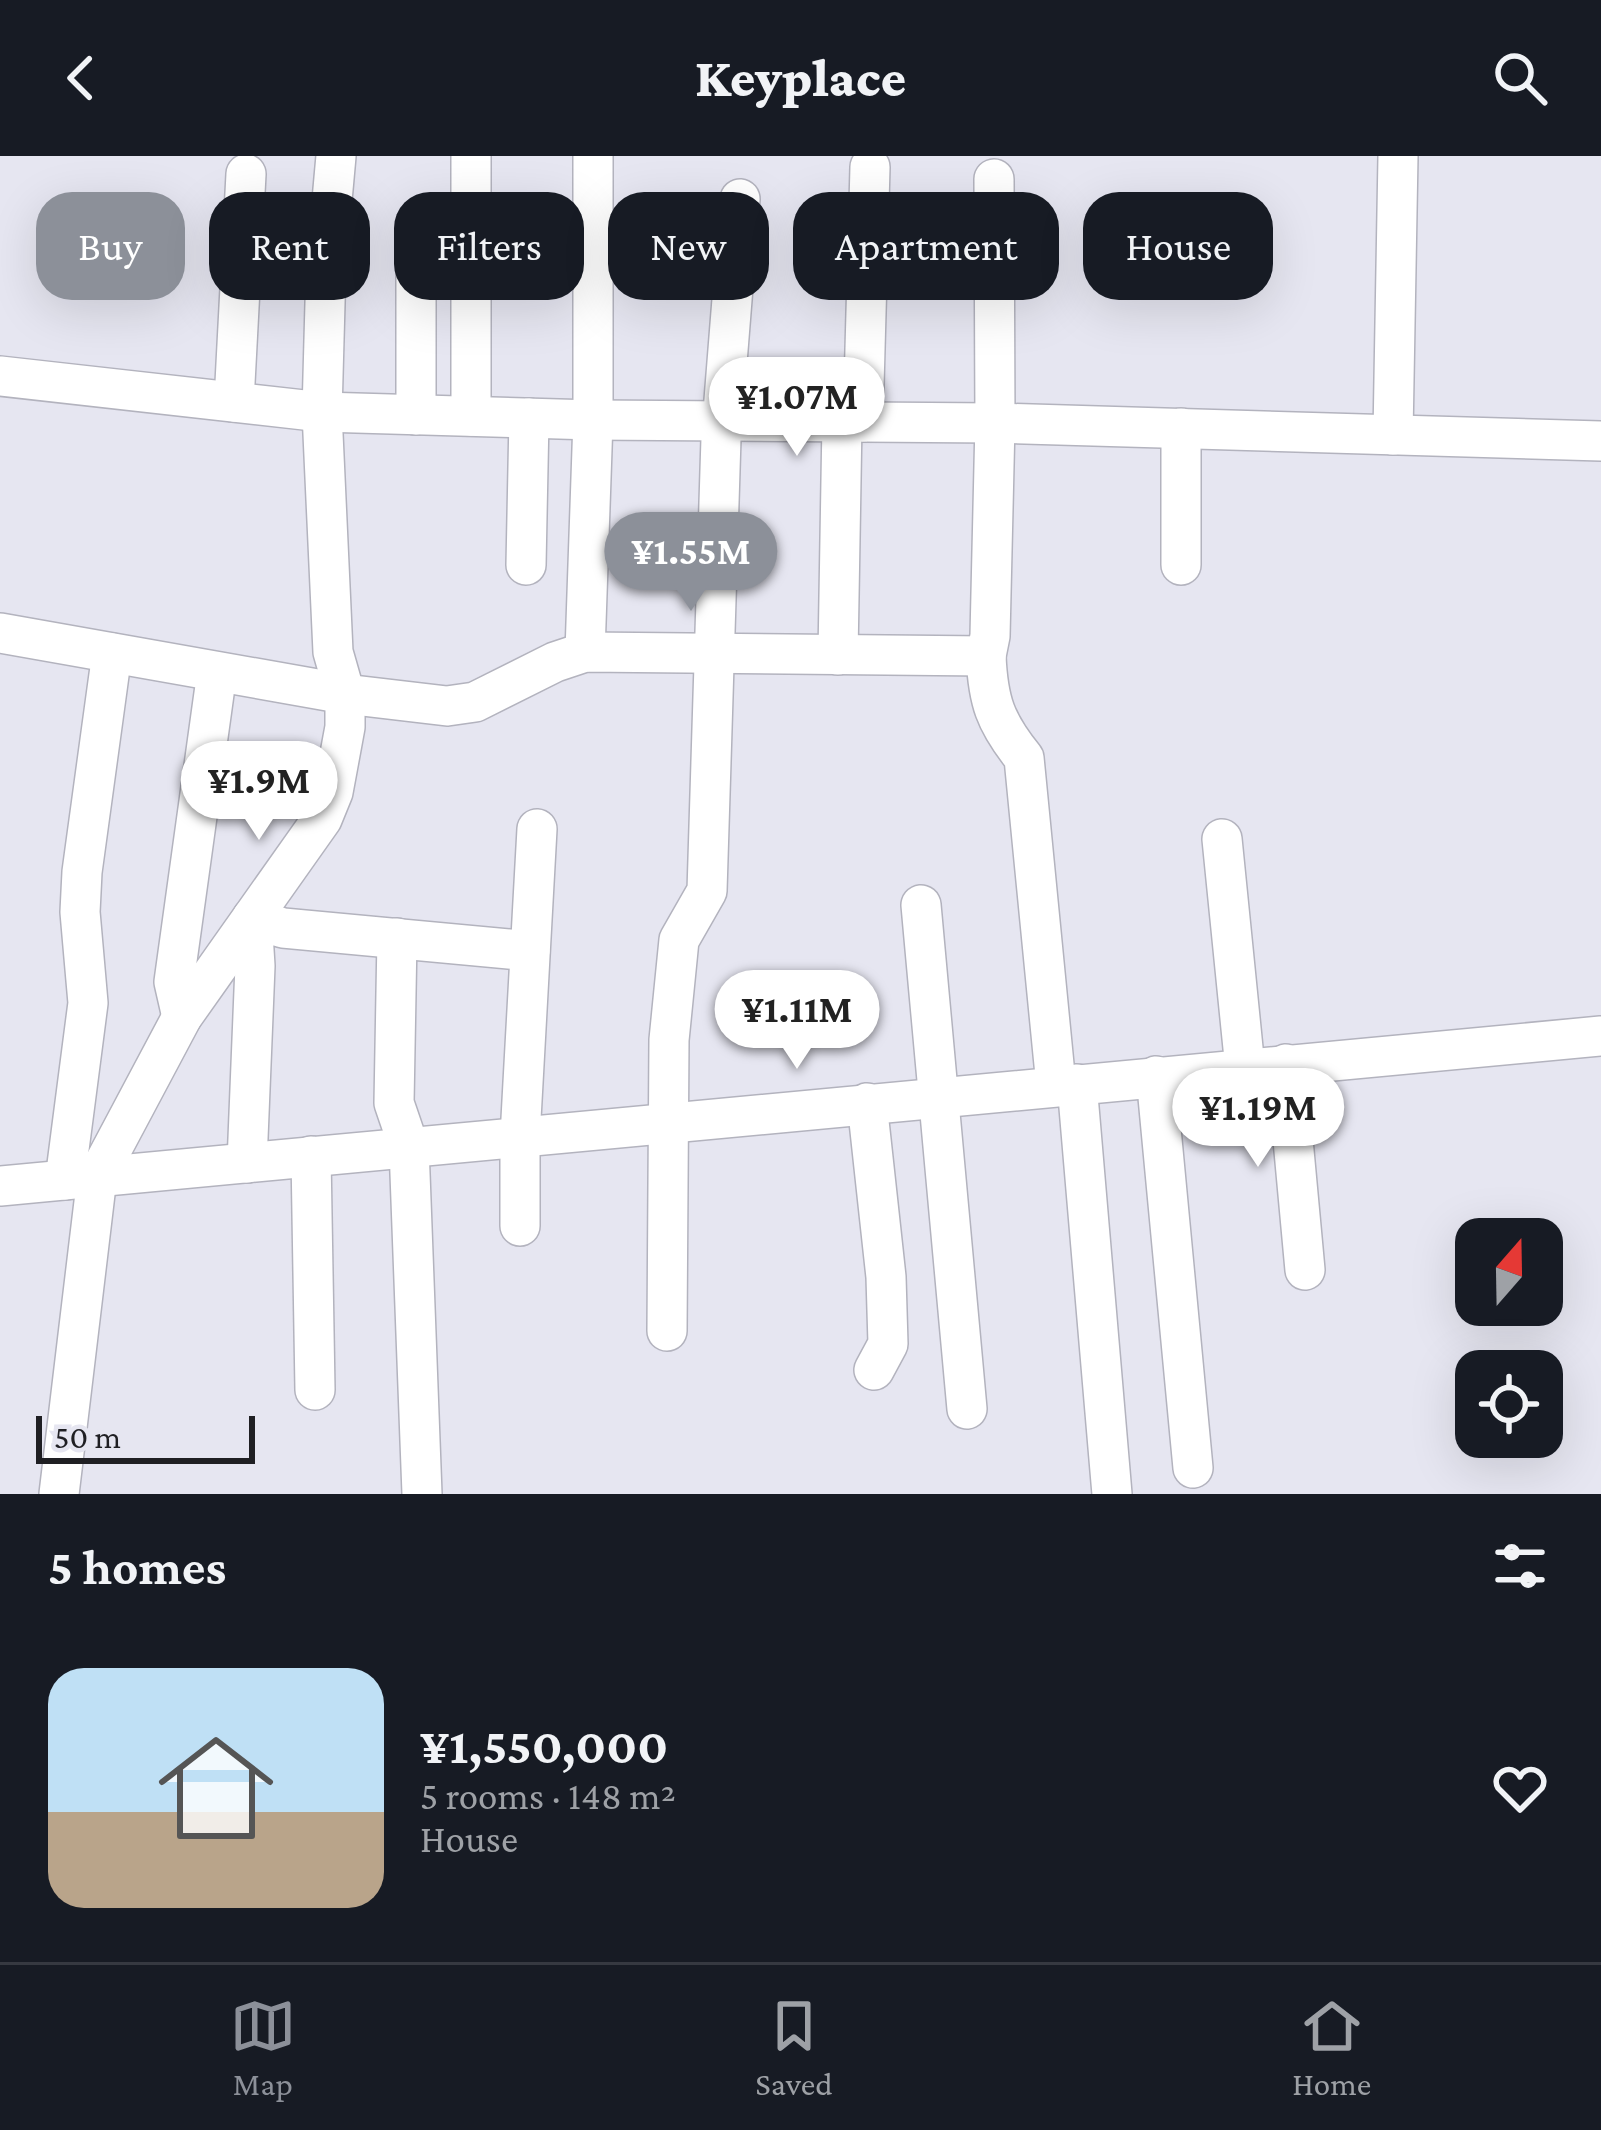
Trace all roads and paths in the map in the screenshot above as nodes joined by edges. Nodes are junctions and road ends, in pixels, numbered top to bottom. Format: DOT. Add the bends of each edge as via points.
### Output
graph roads {
  1 [pos="336,156"];
  2 [pos="471,156"];
  3 [pos="593,156"];
  4 [pos="1398,156"];
  5 [pos="870,167"];
  6 [pos="245,173"];
  7 [pos="994,179"];
  8 [pos="416,300"];
  9 [pos="733,300"];
  10 [pos="0,376"];
  11 [pos="234,402"];
  12 [pos="322,412"];
  13 [pos="416,415"];
  14 [pos="471,416"];
  15 [pos="529,418"];
  16 [pos="593,420"];
  17 [pos="725,421"];
  18 [pos="853,422"];
  19 [pos="995,423"];
  20 [pos="1181,428"];
  21 [pos="1393,434"];
  22 [pos="1601,441"];
  23 [pos="526,565"];
  24 [pos="1181,565"];
  25 [pos="0,633"];
  26 [pos="714,651"];
  27 [pos="585,652"];
  28 [pos="112,653"];
  29 [pos="838,655"];
  30 [pos="986,656"];
  31 [pos="217,672"];
  32 [pos="345,694"];
  33 [pos="537,829"];
  34 [pos="1222,839"];
  35 [pos="921,905"];
  36 [pos="252,918"];
  37 [pos="398,938"];
  38 [pos="530,952"];
  39 [pos="182,1017"];
  40 [pos="1601,1036"];
  41 [pos="1286,1064"];
  42 [pos="1244,1068"];
  43 [pos="1156,1076"];
  44 [pos="1066,1084"];
  45 [pos="938,1096"];
  46 [pos="867,1103"];
  47 [pos="667,1124"];
  48 [pos="520,1137"];
  49 [pos="410,1148"];
  50 [pos="311,1156"];
  51 [pos="247,1162"];
  52 [pos="81,1178"];
  53 [pos="0,1186"];
  54 [pos="520,1226"];
  55 [pos="1304,1270"];
  56 [pos="667,1331"];
  57 [pos="874,1370"];
  58 [pos="315,1390"];
  59 [pos="967,1409"];
  60 [pos="1193,1468"];
  61 [pos="59,1494"];
  62 [pos="422,1494"];
  63 [pos="1112,1494"];
  1 -- 12 [label="street"];
  2 -- 14 [label="street"];
  3 -- 16 [label="street"];
  4 -- 21 [label="street"];
  5 -- 18 [label="street"];
  6 -- 11 [label="street"];
  7 -- 19 [label="street"];
  8 -- 13 [label="street"];
  9 -- 17 [label="street"];
  10 -- 11 [label="street"];
  11 -- 12 [label="street"];
  12 -- 13 [label="street"];
  12 -- 32 [label="street" via="333,652"];
  13 -- 14 [label="street"];
  14 -- 15 [label="street"];
  15 -- 16 [label="street"];
  15 -- 23 [label="street"];
  16 -- 17 [label="street"];
  16 -- 27 [label="street"];
  17 -- 18 [label="street"];
  17 -- 26 [label="street"];
  18 -- 19 [label="street"];
  18 -- 29 [label="street"];
  19 -- 20 [label="street"];
  19 -- 30 [label="street"];
  20 -- 21 [label="street"];
  20 -- 24 [label="street"];
  21 -- 22 [label="street"];
  25 -- 28 [label="street"];
  26 -- 27 [label="street"];
  26 -- 29 [label="street"];
  26 -- 47 [label="street" via="707,891 680,940"];
  27 -- 32 [label="street" via="475,702"];
  28 -- 31 [label="street"];
  28 -- 52 [label="street" via="82,872 88,1004"];
  29 -- 30 [label="street"];
  30 -- 44 [label="street" via="987,696 1024,758"];
  31 -- 32 [label="street"];
  31 -- 39 [label="street" via="174,982"];
  32 -- 36 [label="street" via="322,819"];
  33 -- 38 [label="street"];
  34 -- 42 [label="street"];
  35 -- 45 [label="street"];
  36 -- 37 [label="street"];
  36 -- 39 [label="street"];
  36 -- 51 [label="street"];
  37 -- 38 [label="street"];
  37 -- 49 [label="street" via="394,1103"];
  38 -- 48 [label="street"];
  39 -- 52 [label="street"];
  40 -- 41 [label="street"];
  41 -- 42 [label="street"];
  41 -- 55 [label="street"];
  42 -- 43 [label="street"];
  43 -- 44 [label="street"];
  43 -- 60 [label="street"];
  44 -- 45 [label="street"];
  44 -- 63 [label="street"];
  45 -- 46 [label="street"];
  45 -- 59 [label="street"];
  46 -- 47 [label="street"];
  46 -- 57 [label="street" via="888,1344"];
  47 -- 48 [label="street"];
  47 -- 56 [label="street"];
  48 -- 49 [label="street"];
  48 -- 54 [label="street"];
  49 -- 50 [label="street"];
  49 -- 62 [label="street"];
  50 -- 51 [label="street"];
  50 -- 58 [label="street"];
  51 -- 52 [label="street"];
  52 -- 53 [label="street"];
  52 -- 61 [label="street"];
}
